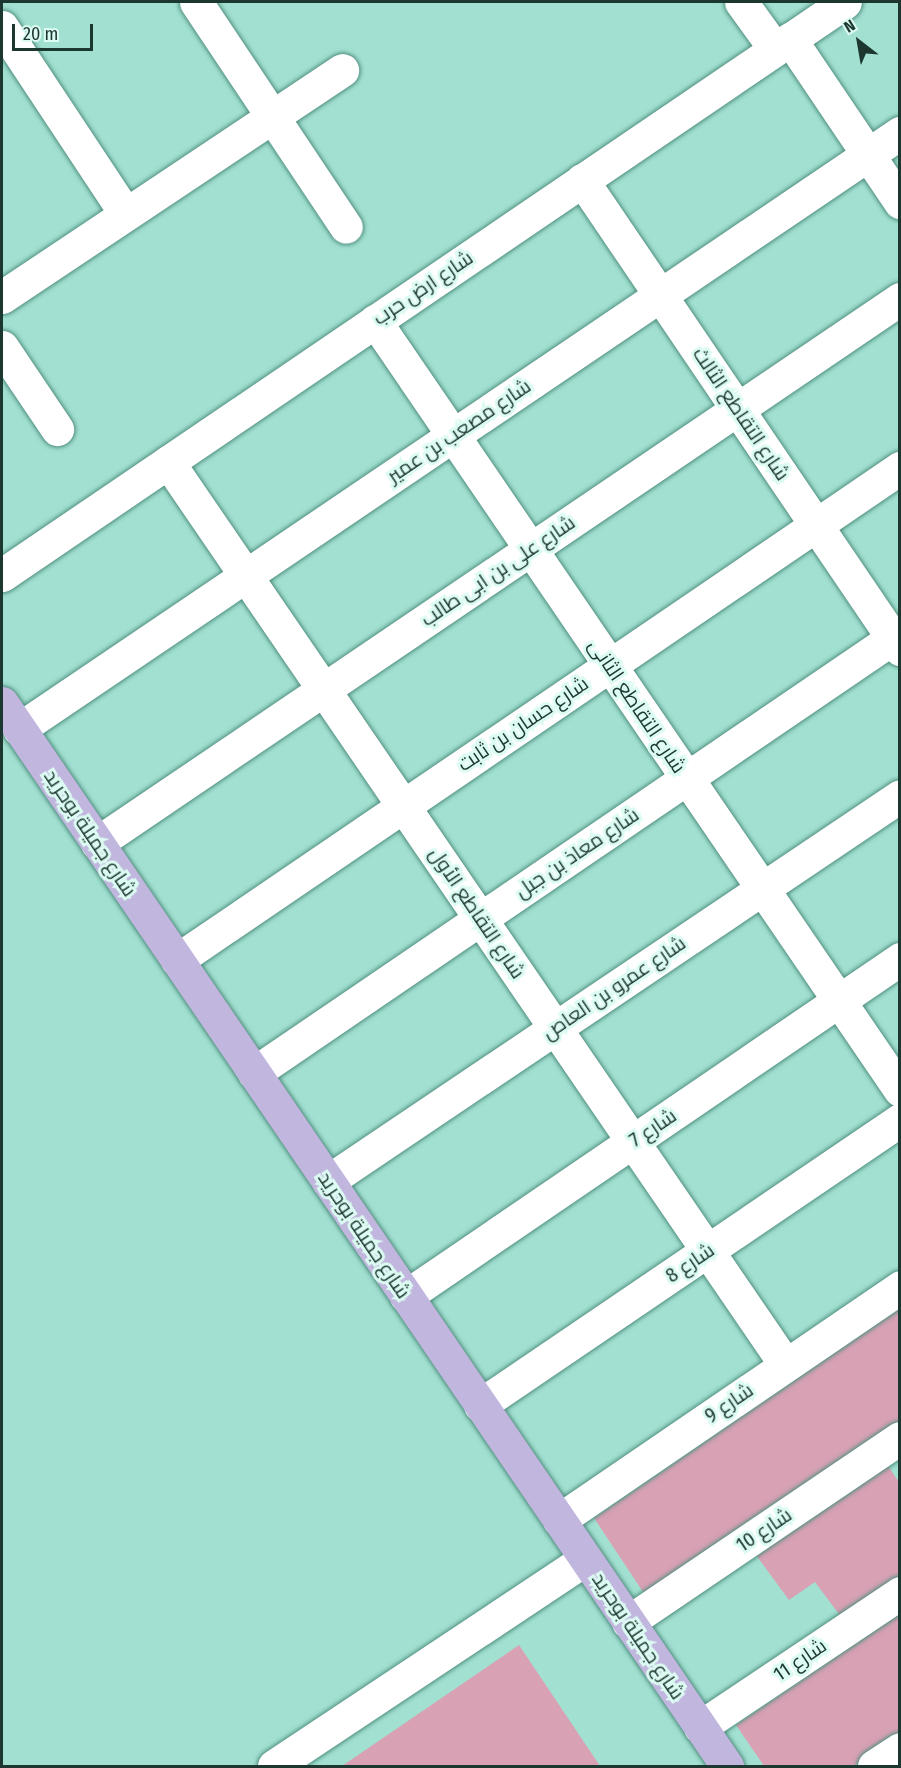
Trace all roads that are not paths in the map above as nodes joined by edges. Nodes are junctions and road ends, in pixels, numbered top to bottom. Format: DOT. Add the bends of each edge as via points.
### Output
graph roads {
  1 [pos="196,2"];
  2 [pos="741,2"];
  3 [pos="845,2"];
  4 [pos="2,27"];
  5 [pos="782,44"];
  6 [pos="342,70"];
  7 [pos="273,116"];
  8 [pos="900,133"];
  9 [pos="868,154"];
  10 [pos="582,180"];
  11 [pos="900,202"];
  12 [pos="126,214"];
  13 [pos="346,227"];
  14 [pos="660,295"];
  15 [pos="2,297"];
  16 [pos="900,299"];
  17 [pos="375,321"];
  18 [pos="2,347"];
  19 [pos="737,409"];
  20 [pos="57,429"];
  21 [pos="453,435"];
  22 [pos="168,462"];
  23 [pos="900,468"];
  24 [pos="816,525"];
  25 [pos="531,549"];
  26 [pos="2,575"];
  27 [pos="246,576"];
  28 [pos="897,640"];
  29 [pos="610,665"];
  30 [pos="323,689"];
  31 [pos="10,716"];
  32 [pos="687,778"];
  33 [pos="900,796"];
  34 [pos="403,806"];
  35 [pos="97,843"];
  36 [pos="762,889"];
  37 [pos="481,918"];
  38 [pos="900,959"];
  39 [pos="177,960"];
  40 [pos="838,1001"];
  41 [pos="555,1028"];
  42 [pos="254,1073"];
  43 [pos="900,1090"];
  44 [pos="900,1120"];
  45 [pos="633,1141"];
  46 [pos="328,1181"];
  47 [pos="708,1251"];
  48 [pos="900,1287"];
  49 [pos="406,1296"];
  50 [pos="785,1364"];
  51 [pos="480,1405"];
  52 [pos="896,1447"];
  53 [pos="559,1520"];
  54 [pos="586,1559"];
  55 [pos="900,1593"];
  56 [pos="628,1622"];
  57 [pos="700,1727"];
  58 [pos="900,1749"];
  59 [pos="274,1767"];
  60 [pos="727,1767"];
  61 [pos="874,1767"];
  1 -- 7 [label="street"];
  2 -- 5 [label="street"];
  3 -- 5 [label="street, شارع ارض حرب"];
  4 -- 12 [label="street"];
  5 -- 9 [label="street"];
  5 -- 10 [label="street, شارع ارض حرب"];
  6 -- 7 [label="street"];
  7 -- 12 [label="street"];
  7 -- 13 [label="street"];
  8 -- 9 [label="street, شارع مصعب بن عمير"];
  9 -- 11 [label="street"];
  9 -- 14 [label="street, شارع مصعب بن عمير"];
  10 -- 14 [label="street, شارع التقاطع الثالث"];
  10 -- 17 [label="street, شارع ارض حرب"];
  12 -- 15 [label="street"];
  14 -- 19 [label="street, شارع التقاطع الثالث"];
  14 -- 21 [label="street, شارع مصعب بن عمير"];
  16 -- 19 [label="street, شارع على بن ابى طالب"];
  17 -- 21 [label="street, شارع التقاطع الثانى"];
  17 -- 22 [label="street, شارع ارض حرب"];
  18 -- 20 [label="street"];
  19 -- 24 [label="street, شارع التقاطع الثالث"];
  19 -- 25 [label="street, شارع على بن ابى طالب"];
  21 -- 25 [label="street, شارع التقاطع الثانى"];
  21 -- 27 [label="street, شارع مصعب بن عمير"];
  22 -- 26 [label="street, شارع ارض حرب"];
  22 -- 27 [label="street, شارع التقاطع الأول"];
  23 -- 24 [label="street, شارع حسان بن ثابت"];
  24 -- 28 [label="street, شارع التقاطع الثالث"];
  24 -- 29 [label="street, شارع حسان بن ثابت"];
  25 -- 29 [label="street, شارع التقاطع الثانى"];
  25 -- 30 [label="street, شارع على بن ابى طالب"];
  27 -- 30 [label="street, شارع التقاطع الأول"];
  27 -- 31 [label="street, شارع مصعب بن عمير"];
  28 -- 32 [label="street, شارع معاذ بن جبل"];
  29 -- 32 [label="street, شارع التقاطع الثانى"];
  29 -- 34 [label="street, شارع حسان بن ثابت"];
  30 -- 34 [label="street, شارع التقاطع الأول"];
  30 -- 35 [label="street, شارع على بن ابى طالب"];
  31 -- 35 [label="main road, شارع جميلة بوحريد"];
  32 -- 36 [label="street, شارع التقاطع الثانى"];
  32 -- 37 [label="street, شارع معاذ بن جبل"];
  33 -- 36 [label="street, شارع عمرو بن العاص"];
  34 -- 37 [label="street, شارع التقاطع الأول"];
  34 -- 39 [label="street, شارع حسان بن ثابت"];
  35 -- 39 [label="main road, شارع جميلة بوحريد"];
  36 -- 40 [label="street, شارع التقاطع الثانى"];
  36 -- 41 [label="street, شارع عمرو بن العاص"];
  37 -- 41 [label="street, شارع التقاطع الأول"];
  37 -- 42 [label="street, شارع معاذ بن جبل"];
  38 -- 40 [label="street, شارع 7"];
  39 -- 42 [label="main road, شارع جميلة بوحريد"];
  40 -- 43 [label="street, شارع التقاطع الثانى"];
  40 -- 45 [label="street, شارع 7"];
  41 -- 45 [label="street, شارع التقاطع الأول"];
  41 -- 46 [label="street, شارع عمرو بن العاص"];
  42 -- 46 [label="main road, شارع جميلة بوحريد"];
  44 -- 47 [label="street, شارع 8"];
  45 -- 47 [label="street, شارع التقاطع الأول"];
  45 -- 49 [label="street, شارع 7"];
  46 -- 49 [label="main road, شارع جميلة بوحريد"];
  47 -- 50 [label="street, شارع التقاطع الأول"];
  47 -- 51 [label="street, شارع 8"];
  48 -- 50 [label="street, شارع 9"];
  49 -- 51 [label="main road, شارع جميلة بوحريد"];
  50 -- 53 [label="street, شارع 9"];
  51 -- 53 [label="main road, شارع جميلة بوحريد"];
  52 -- 56 [label="street, شارع 10"];
  53 -- 54 [label="main road, شارع جميلة بوحريد"];
  54 -- 56 [label="main road, شارع جميلة بوحريد"];
  54 -- 59 [label="street"];
  55 -- 57 [label="street, شارع 11"];
  56 -- 57 [label="main road, شارع جميلة بوحريد"];
  57 -- 60 [label="main road, شارع جميلة بوحريد"];
  58 -- 61 [label="street"];
}
